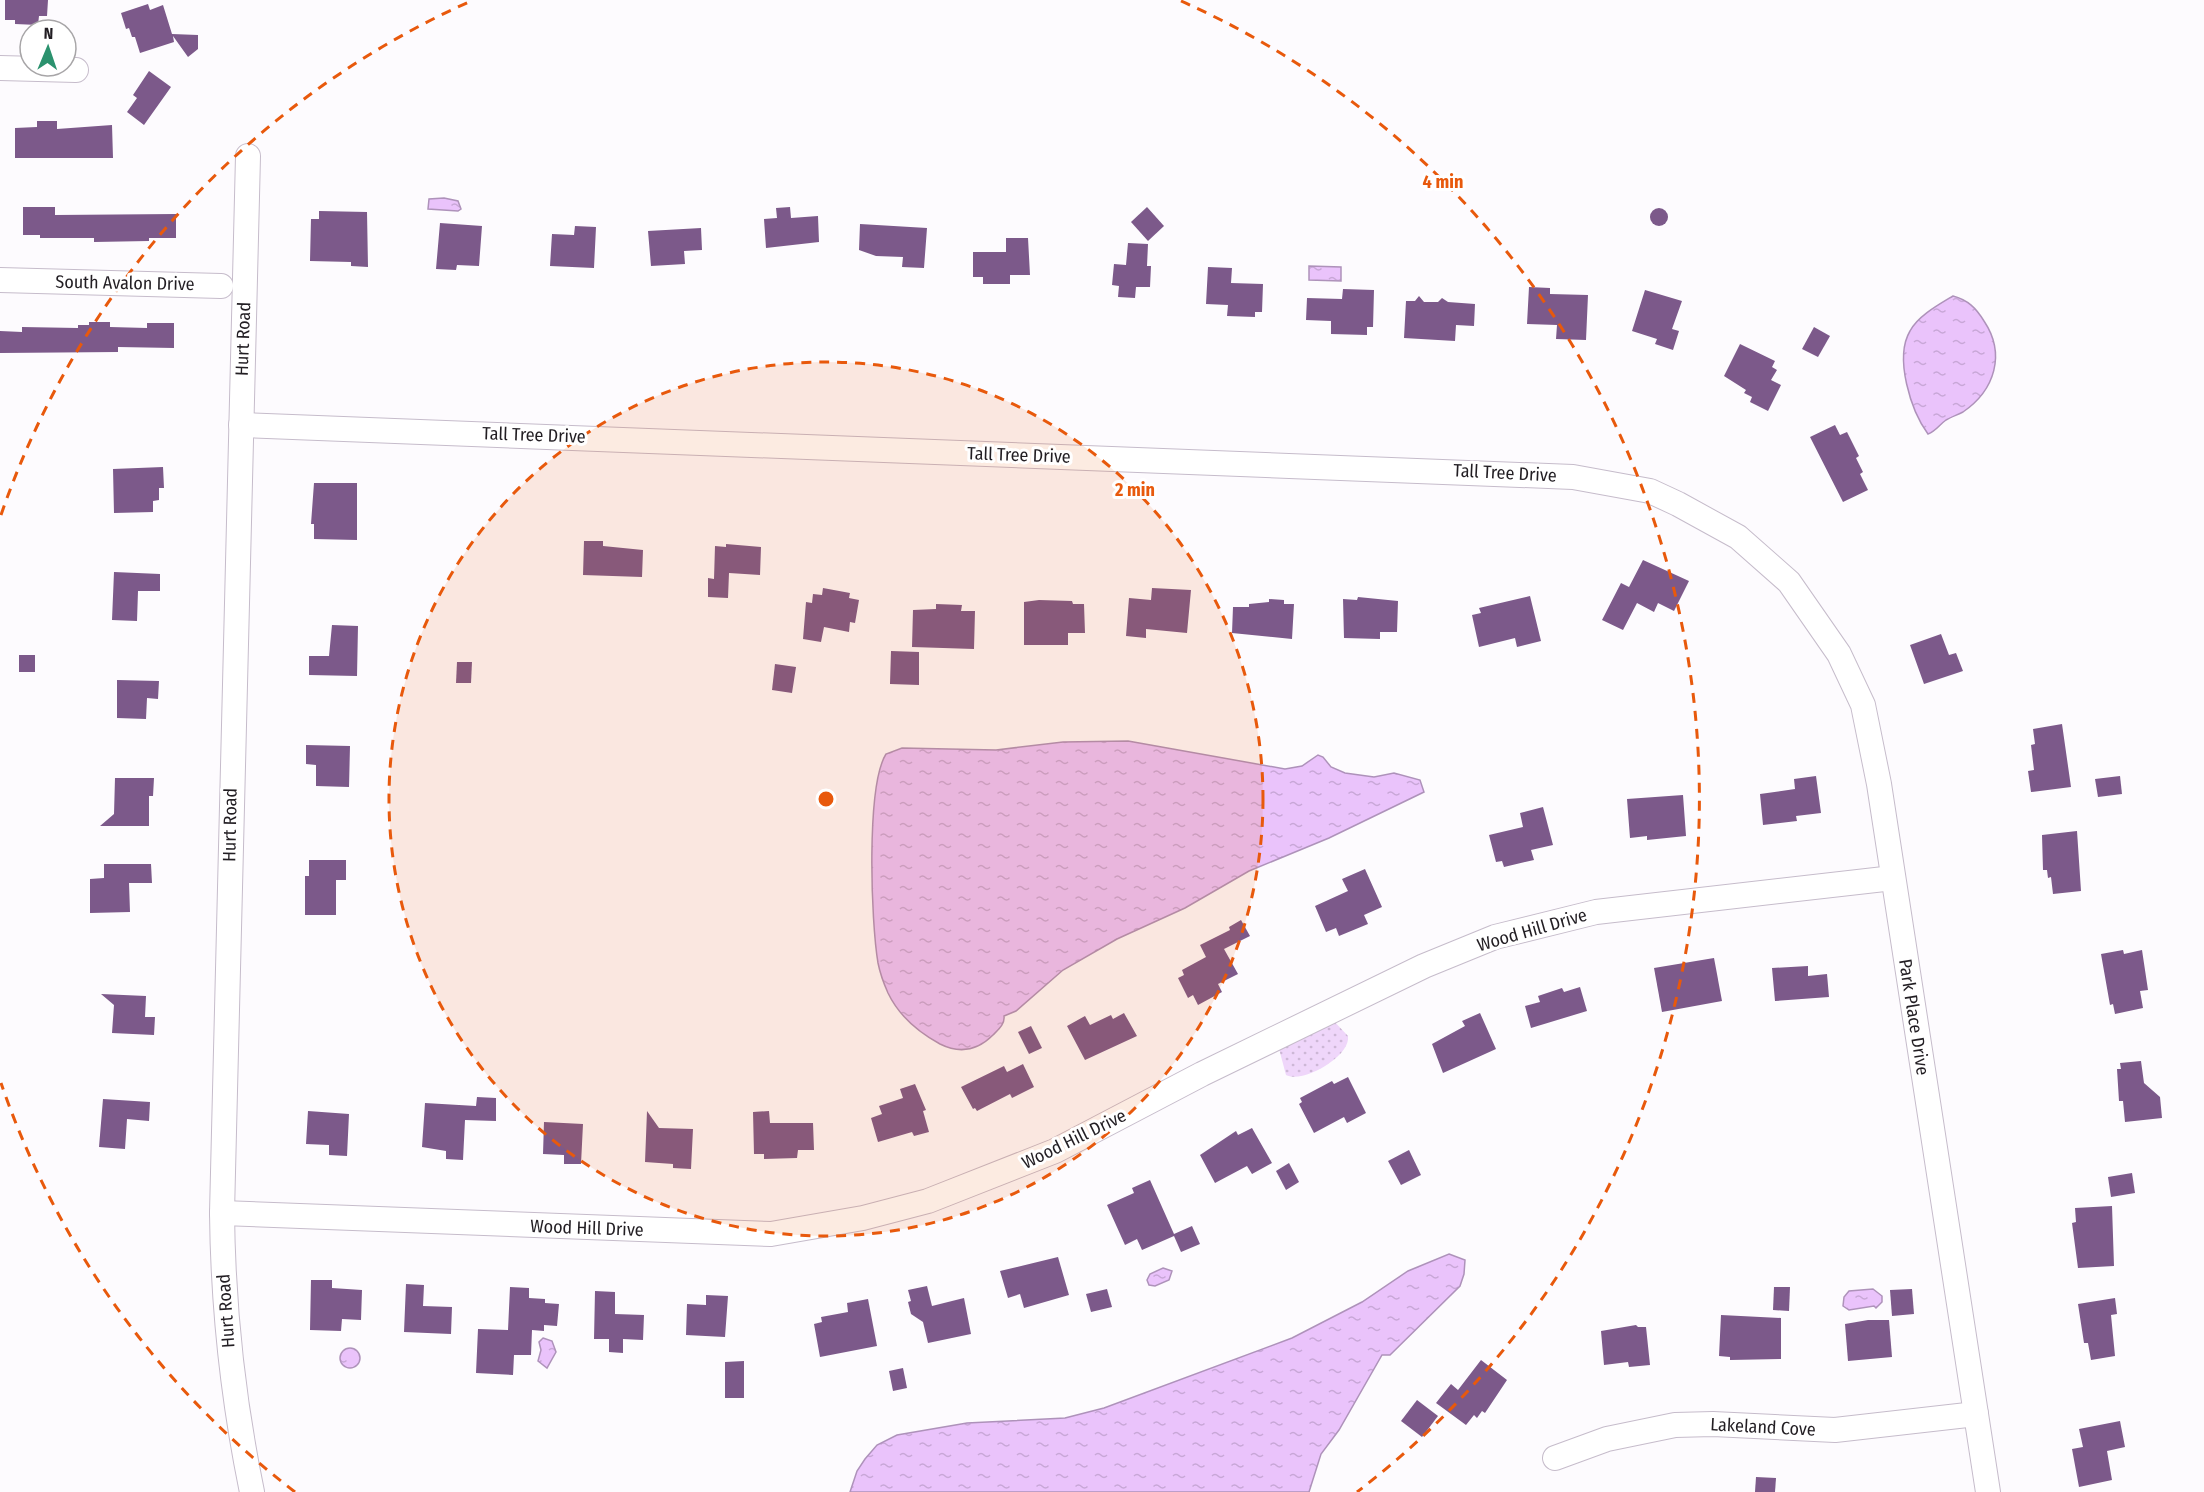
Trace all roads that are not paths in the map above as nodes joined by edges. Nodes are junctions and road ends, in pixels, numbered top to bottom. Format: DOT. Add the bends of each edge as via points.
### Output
graph roads {
  1 [pos="0,68"];
  2 [pos="18,68"];
  3 [pos="248,156"];
  4 [pos="0,280"];
  5 [pos="221,286"];
  6 [pos="241,425"];
  7 [pos="1774,567"];
  8 [pos="1893,878"];
  9 [pos="222,1213"];
  10 [pos="1976,1414"];
  11 [pos="1555,1458"];
  12 [pos="252,1492"];
  13 [pos="1988,1492"];
  1 -- 2 [label="street"];
  3 -- 6 [label="street, Hurt Road"];
  4 -- 5 [label="street, South Avalon Drive"];
  6 -- 7 [label="street, Tall Tree Drive" via="1573,477 1650,491 1715,523"];
  6 -- 9 [label="street, Hurt Road"];
  7 -- 8 [label="street, Park Place Drive" via="1822,627 1863,705"];
  8 -- 9 [label="street, Wood Hill Drive" via="1596,912 1506,933 1424,966 1055,1151 928,1201 821,1226 771,1234"];
  8 -- 10 [label="street, Park Place Drive"];
  9 -- 12 [label="street, Hurt Road" via="233,1388"];
  10 -- 11 [label="street, Lakeland Cove" via="1835,1430 1675,1425 1606,1439"];
  10 -- 13 [label="street, Park Place Drive"];
}
